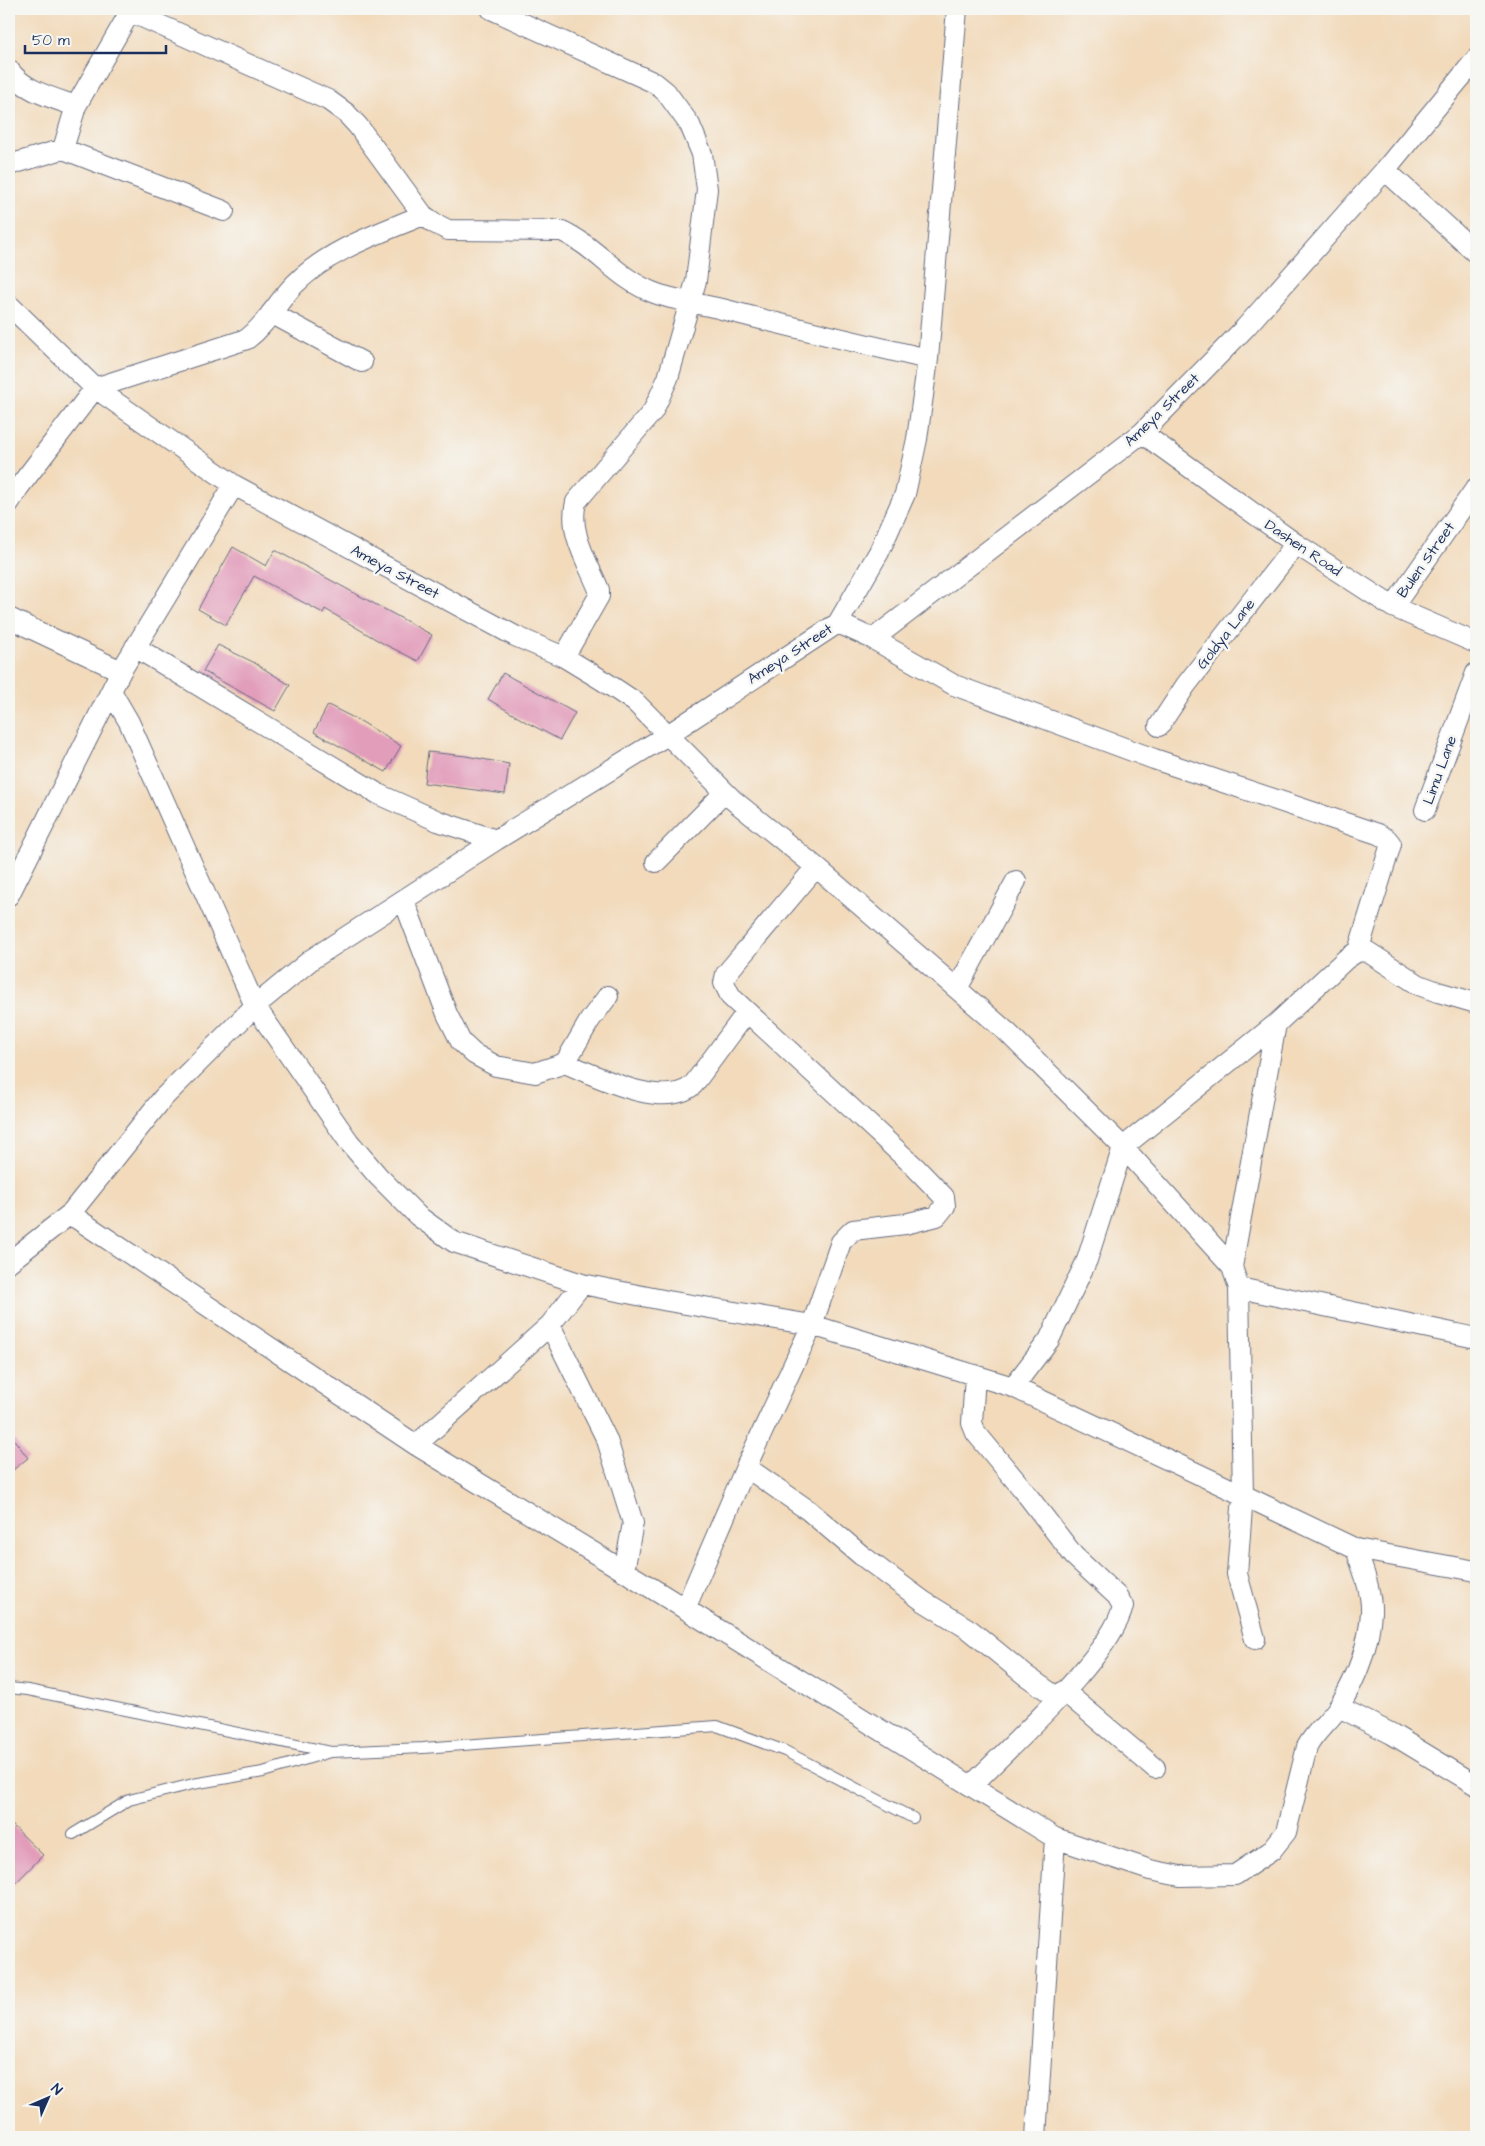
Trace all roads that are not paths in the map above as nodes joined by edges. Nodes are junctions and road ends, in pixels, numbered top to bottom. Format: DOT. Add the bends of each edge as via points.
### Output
graph roads {
  1 [pos="491,9"];
  2 [pos="957,9"];
  3 [pos="127,10"];
  4 [pos="1476,59"];
  5 [pos="9,70"];
  6 [pos="76,106"];
  7 [pos="63,149"];
  8 [pos="9,165"];
  9 [pos="1385,170"];
  10 [pos="224,211"];
  11 [pos="423,214"];
  12 [pos="1476,253"];
  13 [pos="690,301"];
  14 [pos="9,305"];
  15 [pos="271,313"];
  16 [pos="928,359"];
  17 [pos="362,362"];
  18 [pos="95,388"];
  19 [pos="1142,433"];
  20 [pos="234,485"];
  21 [pos="1476,488"];
  22 [pos="9,503"];
  23 [pos="1296,544"];
  24 [pos="1393,607"];
  25 [pos="9,618"];
  26 [pos="838,622"];
  27 [pos="873,639"];
  28 [pos="1476,644"];
  29 [pos="135,647"];
  30 [pos="564,657"];
  31 [pos="121,671"];
  32 [pos="1476,673"];
  33 [pos="111,691"];
  34 [pos="1159,726"];
  35 [pos="669,734"];
  36 [pos="724,792"];
  37 [pos="1425,810"];
  38 [pos="496,840"];
  39 [pos="656,862"];
  40 [pos="816,867"];
  41 [pos="1016,881"];
  42 [pos="9,895"];
  43 [pos="404,901"];
  44 [pos="1358,951"];
  45 [pos="958,987"];
  46 [pos="608,996"];
  47 [pos="1476,1003"];
  48 [pos="255,1006"];
  49 [pos="748,1012"];
  50 [pos="1276,1024"];
  51 [pos="565,1063"];
  52 [pos="1123,1147"];
  53 [pos="70,1214"];
  54 [pos="9,1262"];
  55 [pos="1232,1268"];
  56 [pos="582,1284"];
  57 [pos="1239,1288"];
  58 [pos="550,1325"];
  59 [pos="812,1325"];
  60 [pos="1476,1338"];
  61 [pos="975,1375"];
  62 [pos="1013,1387"];
  63 [pos="416,1446"];
  64 [pos="746,1467"];
  65 [pos="1242,1495"];
  66 [pos="1356,1549"];
  67 [pos="624,1571"];
  68 [pos="1476,1571"];
  69 [pos="685,1609"];
  70 [pos="1255,1639"];
  71 [pos="9,1688"];
  72 [pos="1061,1694"];
  73 [pos="1339,1706"];
  74 [pos="332,1752"];
  75 [pos="1155,1768"];
  76 [pos="1476,1785"];
  77 [pos="971,1786"];
  78 [pos="913,1818"];
  79 [pos="73,1834"];
  80 [pos="1055,1838"];
  81 [pos="1036,2137"];
  1 -- 13 [label="street" via="655,83 666,92 690,125 702,154 707,190 696,281"];
  2 -- 16 [label="street"];
  3 -- 6 [label="street"];
  3 -- 11 [label="street" via="328,100 358,126"];
  4 -- 9 [label="street, Ameya Street"];
  5 -- 6 [label="street" via="36,92"];
  6 -- 7 [label="street"];
  7 -- 8 [label="street"];
  7 -- 10 [label="street"];
  9 -- 12 [label="street"];
  9 -- 19 [label="street, Ameya Street" via="1245,328"];
  11 -- 13 [label="street" via="448,230 562,231 602,256 620,275 651,292"];
  11 -- 15 [label="street" via="328,258 295,284"];
  13 -- 16 [label="street"];
  13 -- 30 [label="street" via="668,378 653,410 576,502 573,515 575,532 599,590 595,604"];
  14 -- 18 [label="street, Ameya Street"];
  15 -- 17 [label="street"];
  15 -- 18 [label="street" via="259,330 247,339"];
  16 -- 26 [label="street" via="918,439 905,494 879,552"];
  18 -- 20 [label="street, Ameya Street"];
  18 -- 22 [label="street"];
  19 -- 23 [label="street, Dashen Road"];
  19 -- 27 [label="street, Ameya Street"];
  20 -- 29 [label="street"];
  20 -- 30 [label="street, Ameya Street" via="515,636"];
  21 -- 24 [label="street, Bulen Street"];
  23 -- 24 [label="street, Dashen Road"];
  23 -- 34 [label="street, Goldya Lane" via="1186,685"];
  24 -- 28 [label="street, Dashen Road"];
  25 -- 31 [label="street"];
  26 -- 27 [label="street, Ameya Street"];
  26 -- 35 [label="street, Ameya Street"];
  27 -- 44 [label="street" via="954,686 1387,839 1391,844"];
  29 -- 31 [label="street"];
  29 -- 38 [label="street" via="380,795 438,821"];
  30 -- 35 [label="street, Ameya Street" via="635,702"];
  31 -- 33 [label="street"];
  32 -- 37 [label="street, Limu Lane"];
  33 -- 42 [label="street"];
  33 -- 48 [label="street" via="129,722"];
  35 -- 36 [label="street"];
  35 -- 38 [label="street"];
  36 -- 39 [label="street"];
  36 -- 40 [label="street"];
  38 -- 43 [label="street"];
  40 -- 45 [label="street"];
  40 -- 49 [label="street" via="726,974 724,983 731,997"];
  41 -- 45 [label="street"];
  43 -- 48 [label="street" via="312,960"];
  43 -- 51 [label="street" via="447,1014 462,1042 474,1054 496,1066 535,1074"];
  44 -- 47 [label="street" via="1368,952 1419,985"];
  44 -- 50 [label="street"];
  45 -- 52 [label="street"];
  46 -- 51 [label="street"];
  48 -- 53 [label="street" via="163,1098"];
  48 -- 56 [label="street" via="349,1142 418,1216 454,1242"];
  49 -- 51 [label="street" via="685,1092 664,1096 618,1085"];
  49 -- 59 [label="street" via="944,1197 945,1206 937,1216 905,1224 853,1230 845,1236 840,1242"];
  50 -- 52 [label="street"];
  50 -- 55 [label="street"];
  52 -- 55 [label="street"];
  52 -- 62 [label="street" via="1087,1260 1049,1340"];
  53 -- 54 [label="street"];
  53 -- 63 [label="street"];
  55 -- 57 [label="street"];
  56 -- 58 [label="street"];
  56 -- 59 [label="street" via="668,1302"];
  57 -- 60 [label="street"];
  57 -- 65 [label="street"];
  58 -- 63 [label="street"];
  58 -- 67 [label="street" via="606,1440 633,1523"];
  59 -- 61 [label="street"];
  59 -- 64 [label="street"];
  61 -- 62 [label="street"];
  61 -- 72 [label="street" via="972,1423 976,1433 1074,1556 1117,1596 1123,1606 1104,1644"];
  62 -- 65 [label="street"];
  63 -- 67 [label="street"];
  64 -- 69 [label="street"];
  64 -- 72 [label="street" via="808,1510 861,1555 970,1630 1025,1675"];
  65 -- 66 [label="street"];
  65 -- 70 [label="street" via="1238,1574"];
  66 -- 68 [label="street"];
  66 -- 73 [label="street" via="1368,1585 1371,1611 1362,1662"];
  67 -- 69 [label="street"];
  69 -- 77 [label="street"];
  71 -- 74 [label="lane"];
  72 -- 75 [label="street"];
  72 -- 77 [label="street"];
  73 -- 76 [label="street"];
  73 -- 80 [label="street" via="1307,1747 1286,1832 1271,1851 1235,1875 1180,1876 1150,1870"];
  74 -- 78 [label="lane" via="433,1748 717,1726 785,1751"];
  74 -- 79 [label="lane" via="263,1772 193,1784 129,1800"];
  77 -- 80 [label="street"];
  80 -- 81 [label="street"];
}
